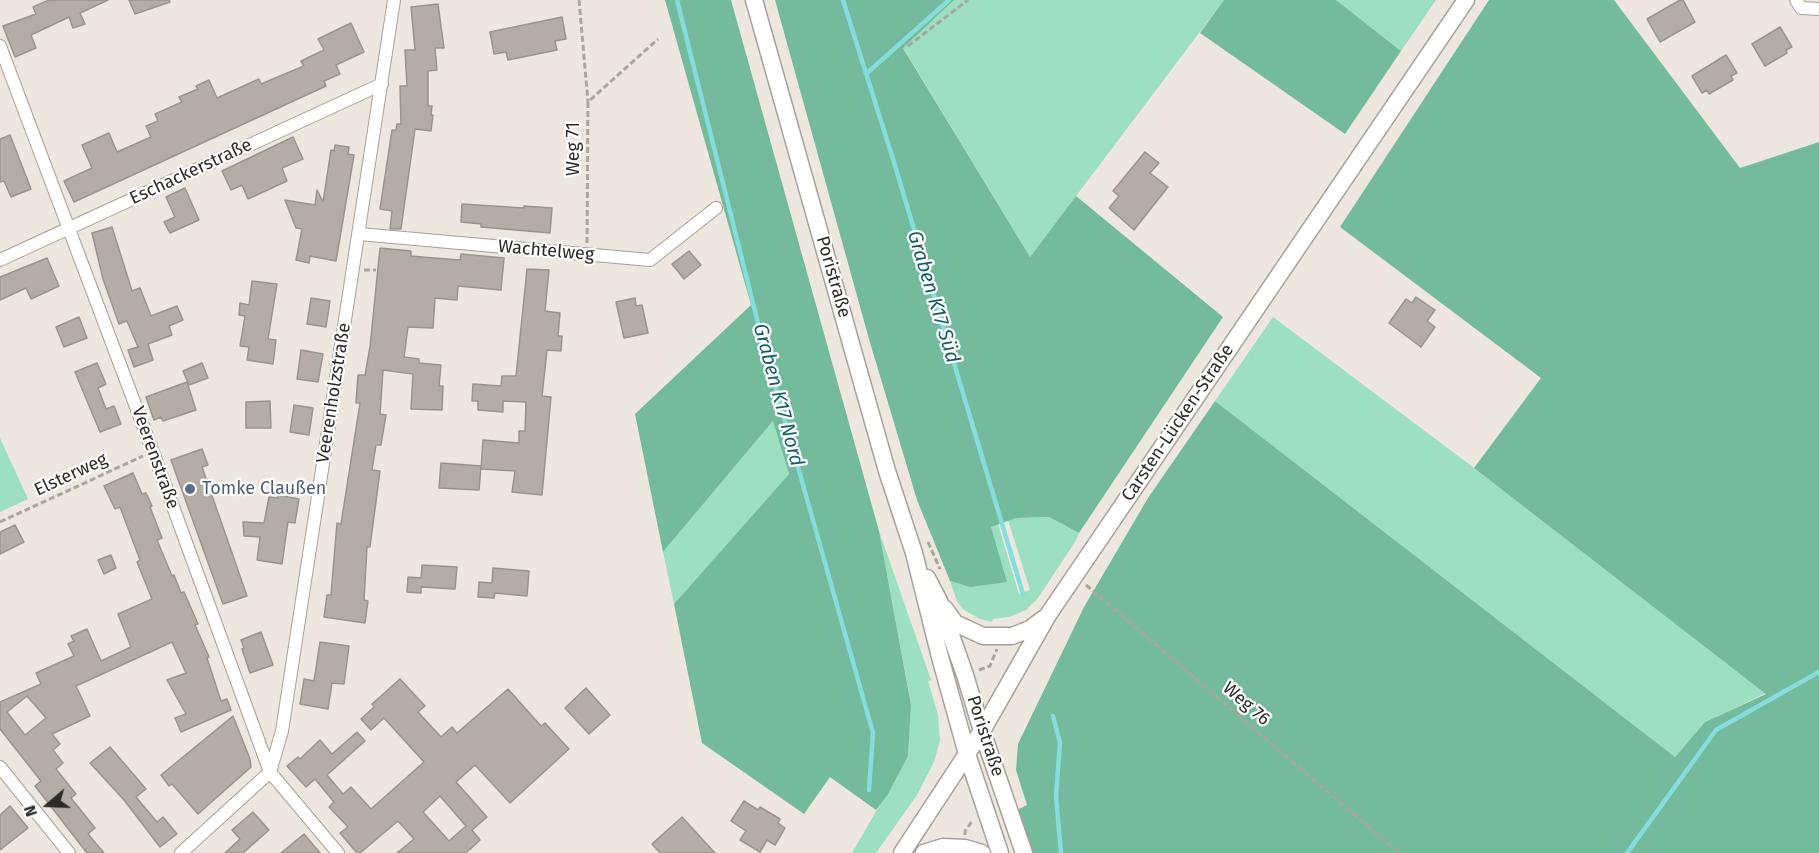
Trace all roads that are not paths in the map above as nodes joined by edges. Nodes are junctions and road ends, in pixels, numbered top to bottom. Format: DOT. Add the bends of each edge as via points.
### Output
graph roads {
  1 [pos="394,0"];
  2 [pos="754,0"];
  3 [pos="1466,0"];
  4 [pos="1796,0"];
  5 [pos="1819,9"];
  6 [pos="0,46"];
  7 [pos="382,84"];
  8 [pos="716,208"];
  9 [pos="69,229"];
  10 [pos="359,234"];
  11 [pos="0,260"];
  12 [pos="914,553"];
  13 [pos="939,601"];
  14 [pos="1048,615"];
  15 [pos="982,731"];
  16 [pos="967,754"];
  17 [pos="0,768"];
  18 [pos="270,772"];
  19 [pos="974,851"];
  20 [pos="69,853"];
  21 [pos="181,853"];
  22 [pos="338,853"];
  23 [pos="902,853"];
  24 [pos="924,853"];
  25 [pos="1000,853"];
  26 [pos="1024,853"];
  1 -- 7 [label="street, Veerenholzstraße"];
  2 -- 12 [label="main road, Poristraße" via="887,471"];
  3 -- 14 [label="main road, Carsten-Lücken-Straße"];
  4 -- 5 [label="street" via="1801,8"];
  6 -- 9 [label="street, Veerenstraße"];
  7 -- 9 [label="street, Eschackerstraße"];
  7 -- 10 [label="street, Veerenholzstraße"];
  8 -- 10 [label="street, Wachtelweg" via="650,260"];
  9 -- 11 [label="street, Eschackerstraße"];
  9 -- 18 [label="street, Veerenstraße"];
  10 -- 18 [label="street, Veerenholzstraße" via="282,731"];
  12 -- 13 [label="main road, Poristraße"];
  12 -- 16 [label="main road, Poristraße"];
  13 -- 14 [label="main road" via="955,623 983,636 1012,636 1030,629"];
  13 -- 15 [label="main road, Poristraße"];
  14 -- 15 [label="main road, Carsten-Lücken-Straße"];
  15 -- 16 [label="main road, Carsten-Lücken-Straße"];
  15 -- 26 [label="main road, Poristraße"];
  16 -- 23 [label="main road, Carsten-Lücken-Straße"];
  16 -- 25 [label="main road, Poristraße"];
  17 -- 20 [label="street"];
  18 -- 21 [label="street"];
  18 -- 22 [label="street, Veerenstraße"];
  19 -- 24 [label="main road" via="943,848"];
}
